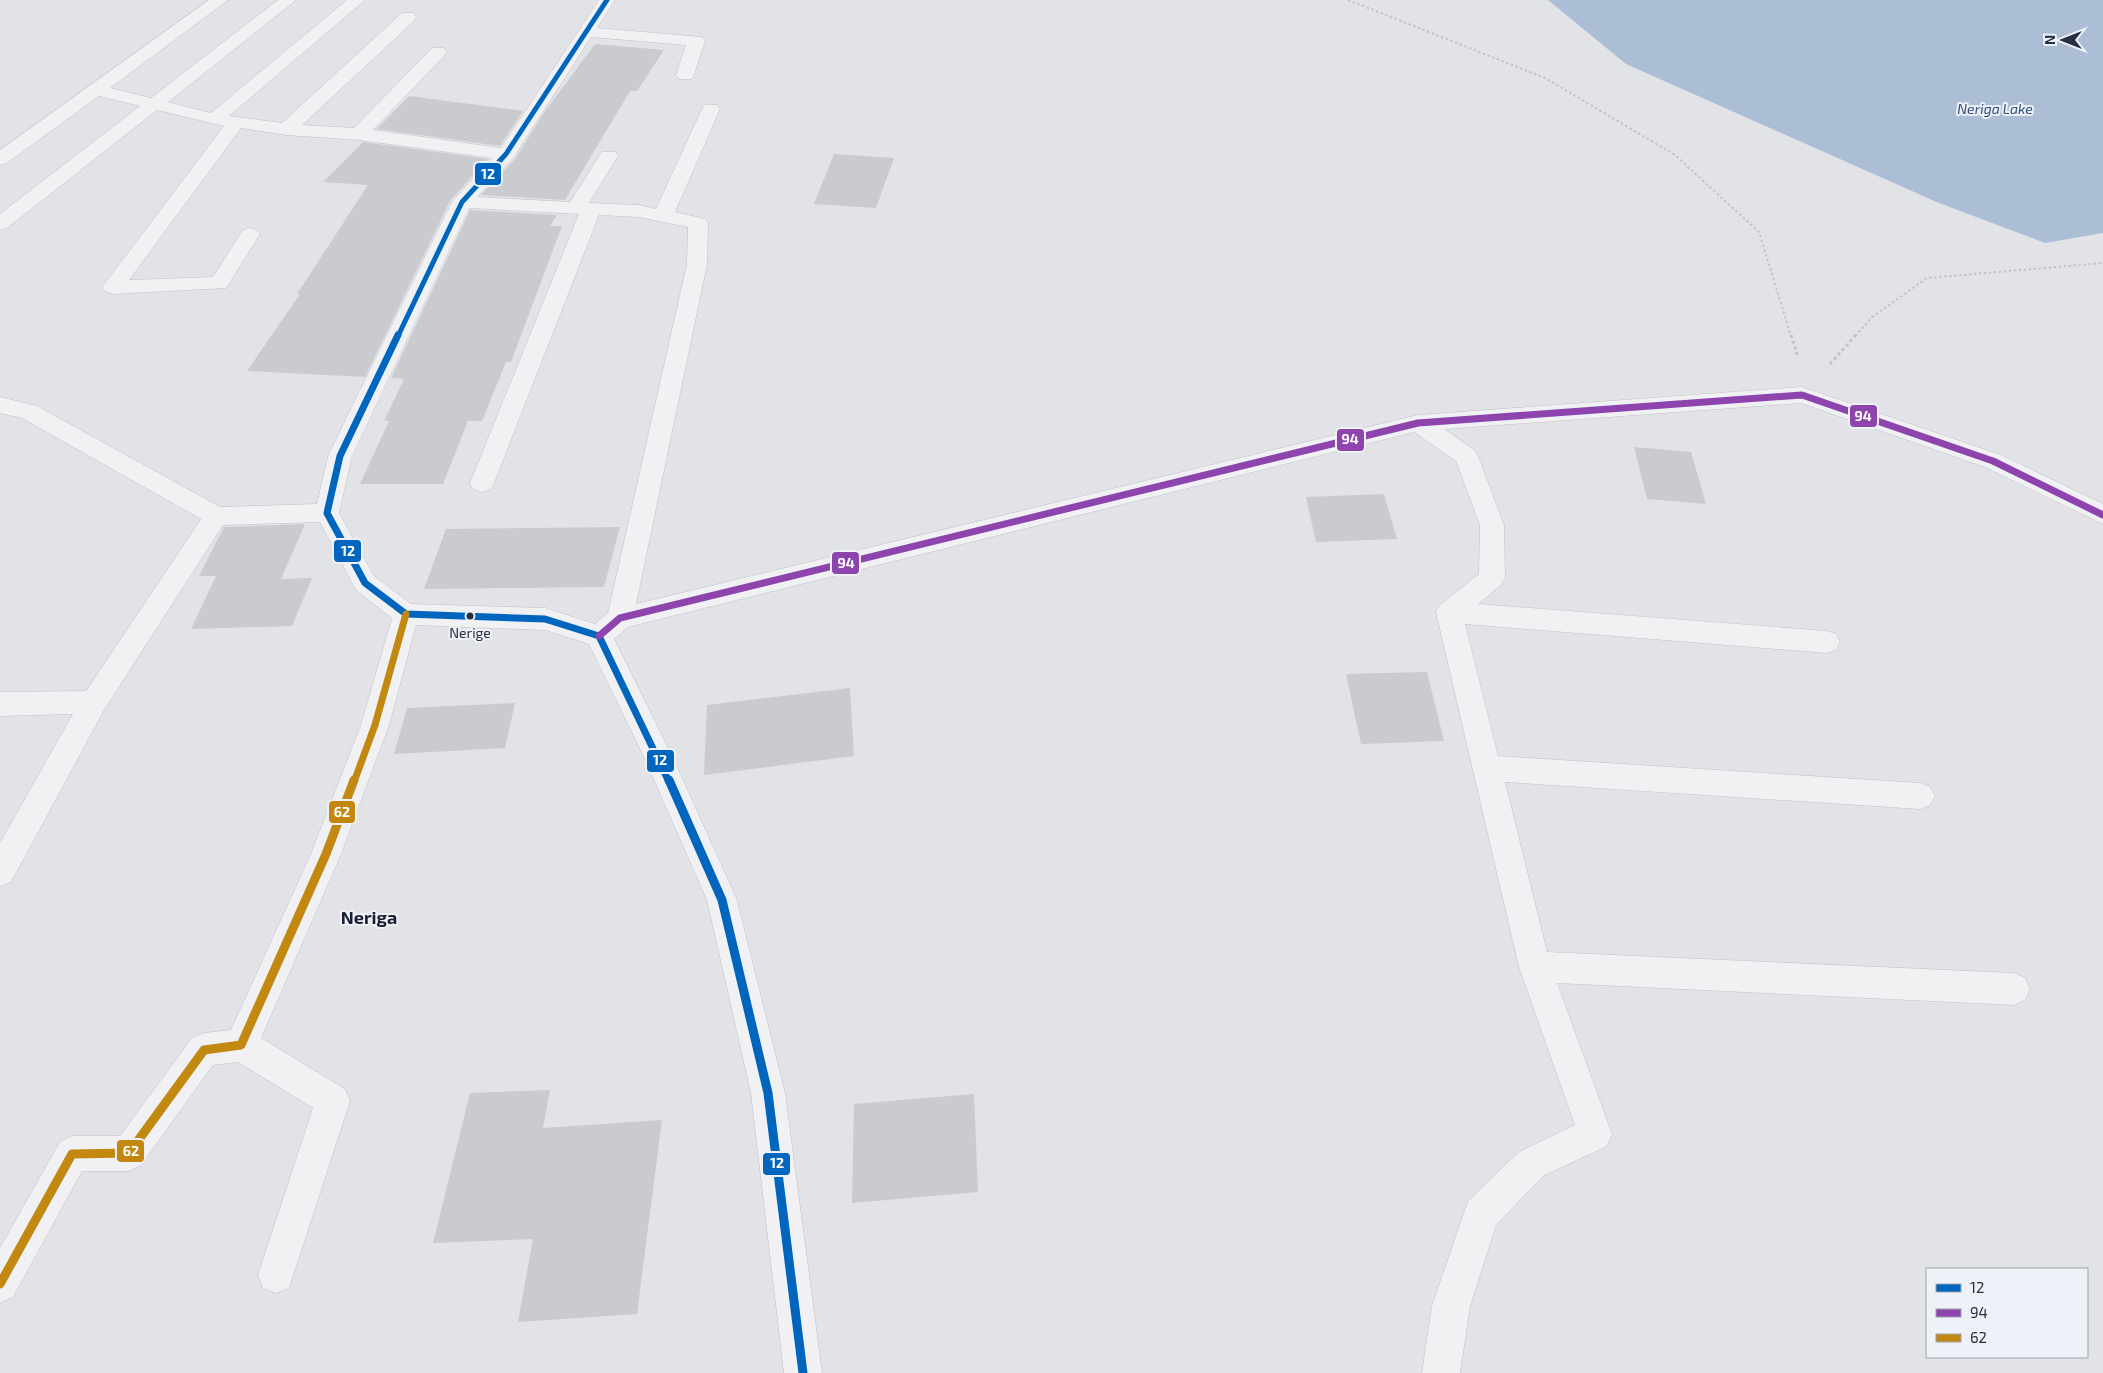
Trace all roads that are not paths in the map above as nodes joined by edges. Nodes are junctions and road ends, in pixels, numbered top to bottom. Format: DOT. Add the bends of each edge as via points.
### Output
graph roads {
  1 [pos="220,0"];
  2 [pos="288,0"];
  3 [pos="357,0"];
  4 [pos="607,0"];
  5 [pos="408,17"];
  6 [pos="586,32"];
  7 [pos="438,52"];
  8 [pos="685,75"];
  9 [pos="97,90"];
  10 [pos="156,103"];
  11 [pos="711,109"];
  12 [pos="214,119"];
  13 [pos="236,122"];
  14 [pos="286,129"];
  15 [pos="359,134"];
  16 [pos="506,154"];
  17 [pos="609,156"];
  18 [pos="0,159"];
  19 [pos="462,202"];
  20 [pos="584,208"];
  21 [pos="663,216"];
  22 [pos="0,224"];
  23 [pos="250,234"];
  24 [pos="0,405"];
  25 [pos="1418,423"];
  26 [pos="482,483"];
  27 [pos="327,514"];
  28 [pos="2103,515"];
  29 [pos="216,516"];
  30 [pos="1449,612"];
  31 [pos="406,614"];
  32 [pos="620,618"];
  33 [pos="599,636"];
  34 [pos="1827,642"];
  35 [pos="94,702"];
  36 [pos="0,704"];
  37 [pos="1487,768"];
  38 [pos="1920,796"];
  39 [pos="0,872"];
  40 [pos="1535,967"];
  41 [pos="2014,989"];
  42 [pos="241,1046"];
  43 [pos="276,1275"];
  44 [pos="0,1284"];
  45 [pos="802,1373"];
  46 [pos="1441,1373"];
  1 -- 9 [label="street"];
  2 -- 10 [label="street"];
  3 -- 12 [label="street"];
  4 -- 6 [label="street"];
  5 -- 14 [label="street"];
  6 -- 8 [label="street" via="696,41"];
  6 -- 16 [label="street"];
  7 -- 15 [label="street"];
  9 -- 10 [label="street"];
  9 -- 18 [label="street"];
  10 -- 12 [label="street"];
  10 -- 22 [label="street"];
  11 -- 21 [label="street"];
  12 -- 13 [label="street"];
  13 -- 14 [label="street"];
  13 -- 23 [label="street" via="113,287 219,283"];
  14 -- 15 [label="street"];
  15 -- 16 [label="street"];
  16 -- 19 [label="street"];
  17 -- 20 [label="street"];
  19 -- 20 [label="street"];
  19 -- 27 [label="street" via="340,456"];
  20 -- 21 [label="street" via="639,211"];
  20 -- 26 [label="street"];
  21 -- 32 [label="street" via="698,223 696,264"];
  24 -- 29 [label="street" via="30,412"];
  25 -- 28 [label="street" via="1802,395 1993,461"];
  25 -- 30 [label="street" via="1466,456 1492,525 1492,578"];
  25 -- 32 [label="street"];
  27 -- 29 [label="street"];
  27 -- 31 [label="street" via="365,583"];
  29 -- 35 [label="street"];
  30 -- 34 [label="street"];
  30 -- 37 [label="street"];
  31 -- 33 [label="street" via="545,619"];
  31 -- 42 [label="street" via="372,734 326,854"];
  32 -- 33 [label="street"];
  33 -- 45 [label="street" via="722,900 768,1093"];
  35 -- 36 [label="street"];
  35 -- 39 [label="street"];
  37 -- 38 [label="street"];
  37 -- 40 [label="street"];
  40 -- 41 [label="street"];
  40 -- 46 [label="street" via="1595,1134 1531,1164 1481,1214 1451,1306"];
  42 -- 43 [label="street" via="333,1101"];
  42 -- 44 [label="street" via="204,1050 129,1153 72,1154"];
}
